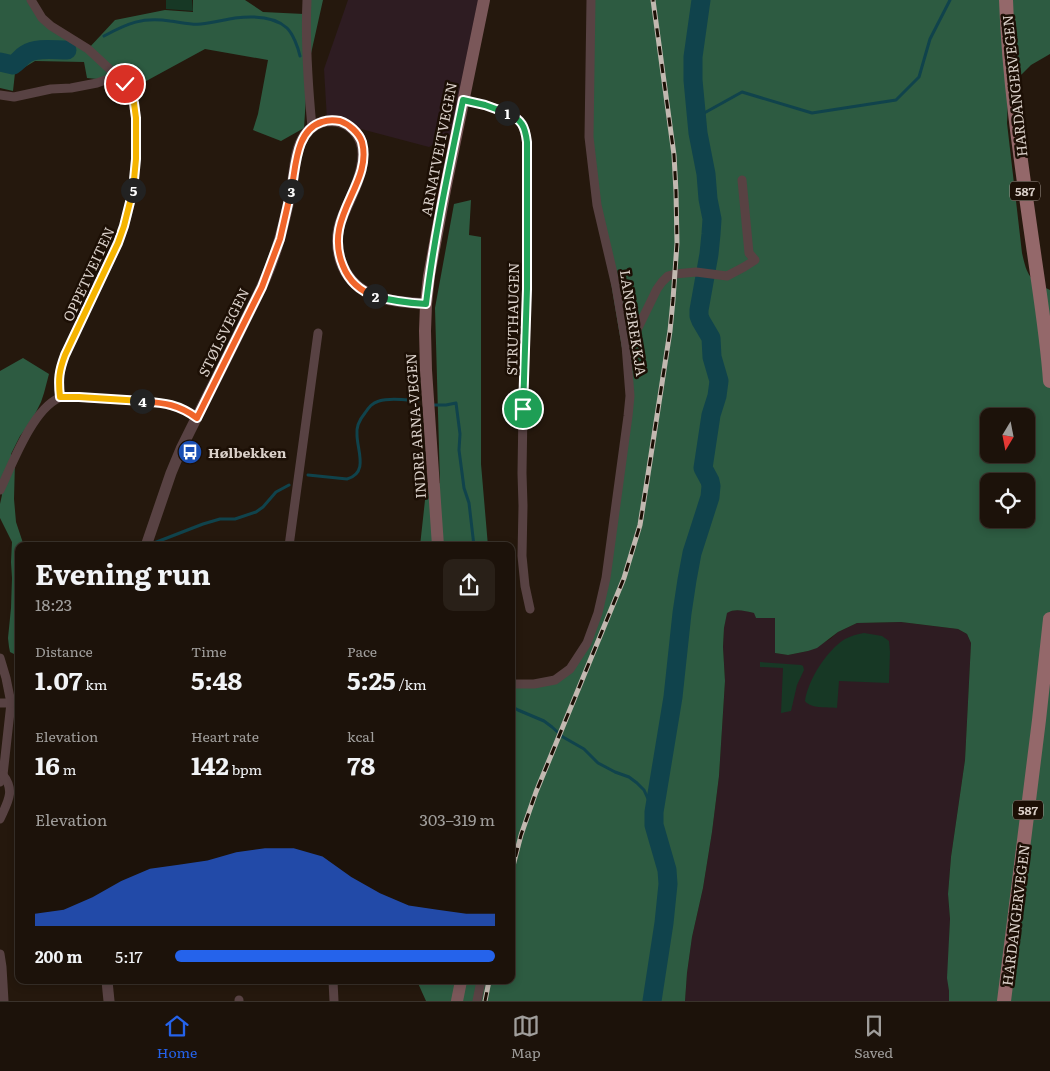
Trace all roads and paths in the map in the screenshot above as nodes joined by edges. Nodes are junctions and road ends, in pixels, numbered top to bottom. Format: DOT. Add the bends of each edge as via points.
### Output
graph roads {
  1 [pos="31,0"];
  2 [pos="307,0"];
  3 [pos="484,0"];
  4 [pos="591,0"];
  5 [pos="1006,0"];
  6 [pos="117,76"];
  7 [pos="0,95"];
  8 [pos="463,100"];
  9 [pos="312,127"];
  10 [pos="742,180"];
  11 [pos="426,304"];
  12 [pos="318,333"];
  13 [pos="626,345"];
  14 [pos="1050,381"];
  15 [pos="60,397"];
  16 [pos="197,418"];
  17 [pos="0,490"];
  18 [pos="147,542"];
  19 [pos="289,542"];
  20 [pos="438,542"];
  21 [pos="530,609"];
  22 [pos="1050,620"];
  23 [pos="0,658"];
  24 [pos="515,684"];
  25 [pos="0,702"];
  26 [pos="11,703"];
  27 [pos="2,778"];
  28 [pos="0,819"];
  29 [pos="0,954"];
  30 [pos="107,984"];
  31 [pos="333,984"];
  32 [pos="460,984"];
  33 [pos="480,984"];
  34 [pos="4,1001"];
  35 [pos="109,1001"];
  36 [pos="334,1001"];
  37 [pos="457,1001"];
  38 [pos="477,1001"];
  39 [pos="1004,1001"];
  1 -- 6 [label="street, OPPETVEITEN" via="50,26 88,49"];
  2 -- 9 [label="street"];
  3 -- 8 [label="main road, ARNATVEITVEGEN"];
  4 -- 13 [label="street, LANGEREKKJA" via="590,137 598,205"];
  5 -- 14 [label="main road, HARDANGERVEGEN / 587" via="1012,94"];
  6 -- 7 [label="street" via="71,88 14,97"];
  6 -- 15 [label="street, OPPETVEITEN" via="131,93 136,118 136,159 130,207 118,243 65,355 58,381"];
  8 -- 11 [label="main road, ARNATVEITVEGEN"];
  8 -- 21 [label="street, STRUTHAUGEN" via="499,110 520,121 527,142 522,556"];
  9 -- 11 [label="street" via="327,120 340,121 362,140 361,168 338,231 338,251 345,272 357,286 372,294 385,299"];
  9 -- 16 [label="street, STØLSVEGEN" via="298,150 280,239 262,287"];
  10 -- 13 [label="street" via="749,253 755,260 727,276 696,272 668,276"];
  11 -- 20 [label="main road, INDRE ARNA-VEGEN" via="426,370"];
  12 -- 19 [label="street"];
  13 -- 24 [label="street, LANGEREKKJA" via="630,396 628,416 606,578 594,628 577,659 562,675 545,683"];
  15 -- 16 [label="street" via="165,404 176,406"];
  15 -- 17 [label="street" via="39,415 30,428"];
  16 -- 18 [label="street, STØLSVEGEN" via="171,473"];
  22 -- 39 [label="main road, HARDANGERVEGEN / 587"];
  23 -- 26 [label="street"];
  25 -- 26 [label="street"];
  26 -- 27 [label="street"];
  27 -- 28 [label="street" via="8,781 10,792"];
  29 -- 34 [label="street"];
  30 -- 35 [label="street"];
  31 -- 36 [label="street"];
  32 -- 37 [label="main road"];
  33 -- 38 [label="street"];
}
